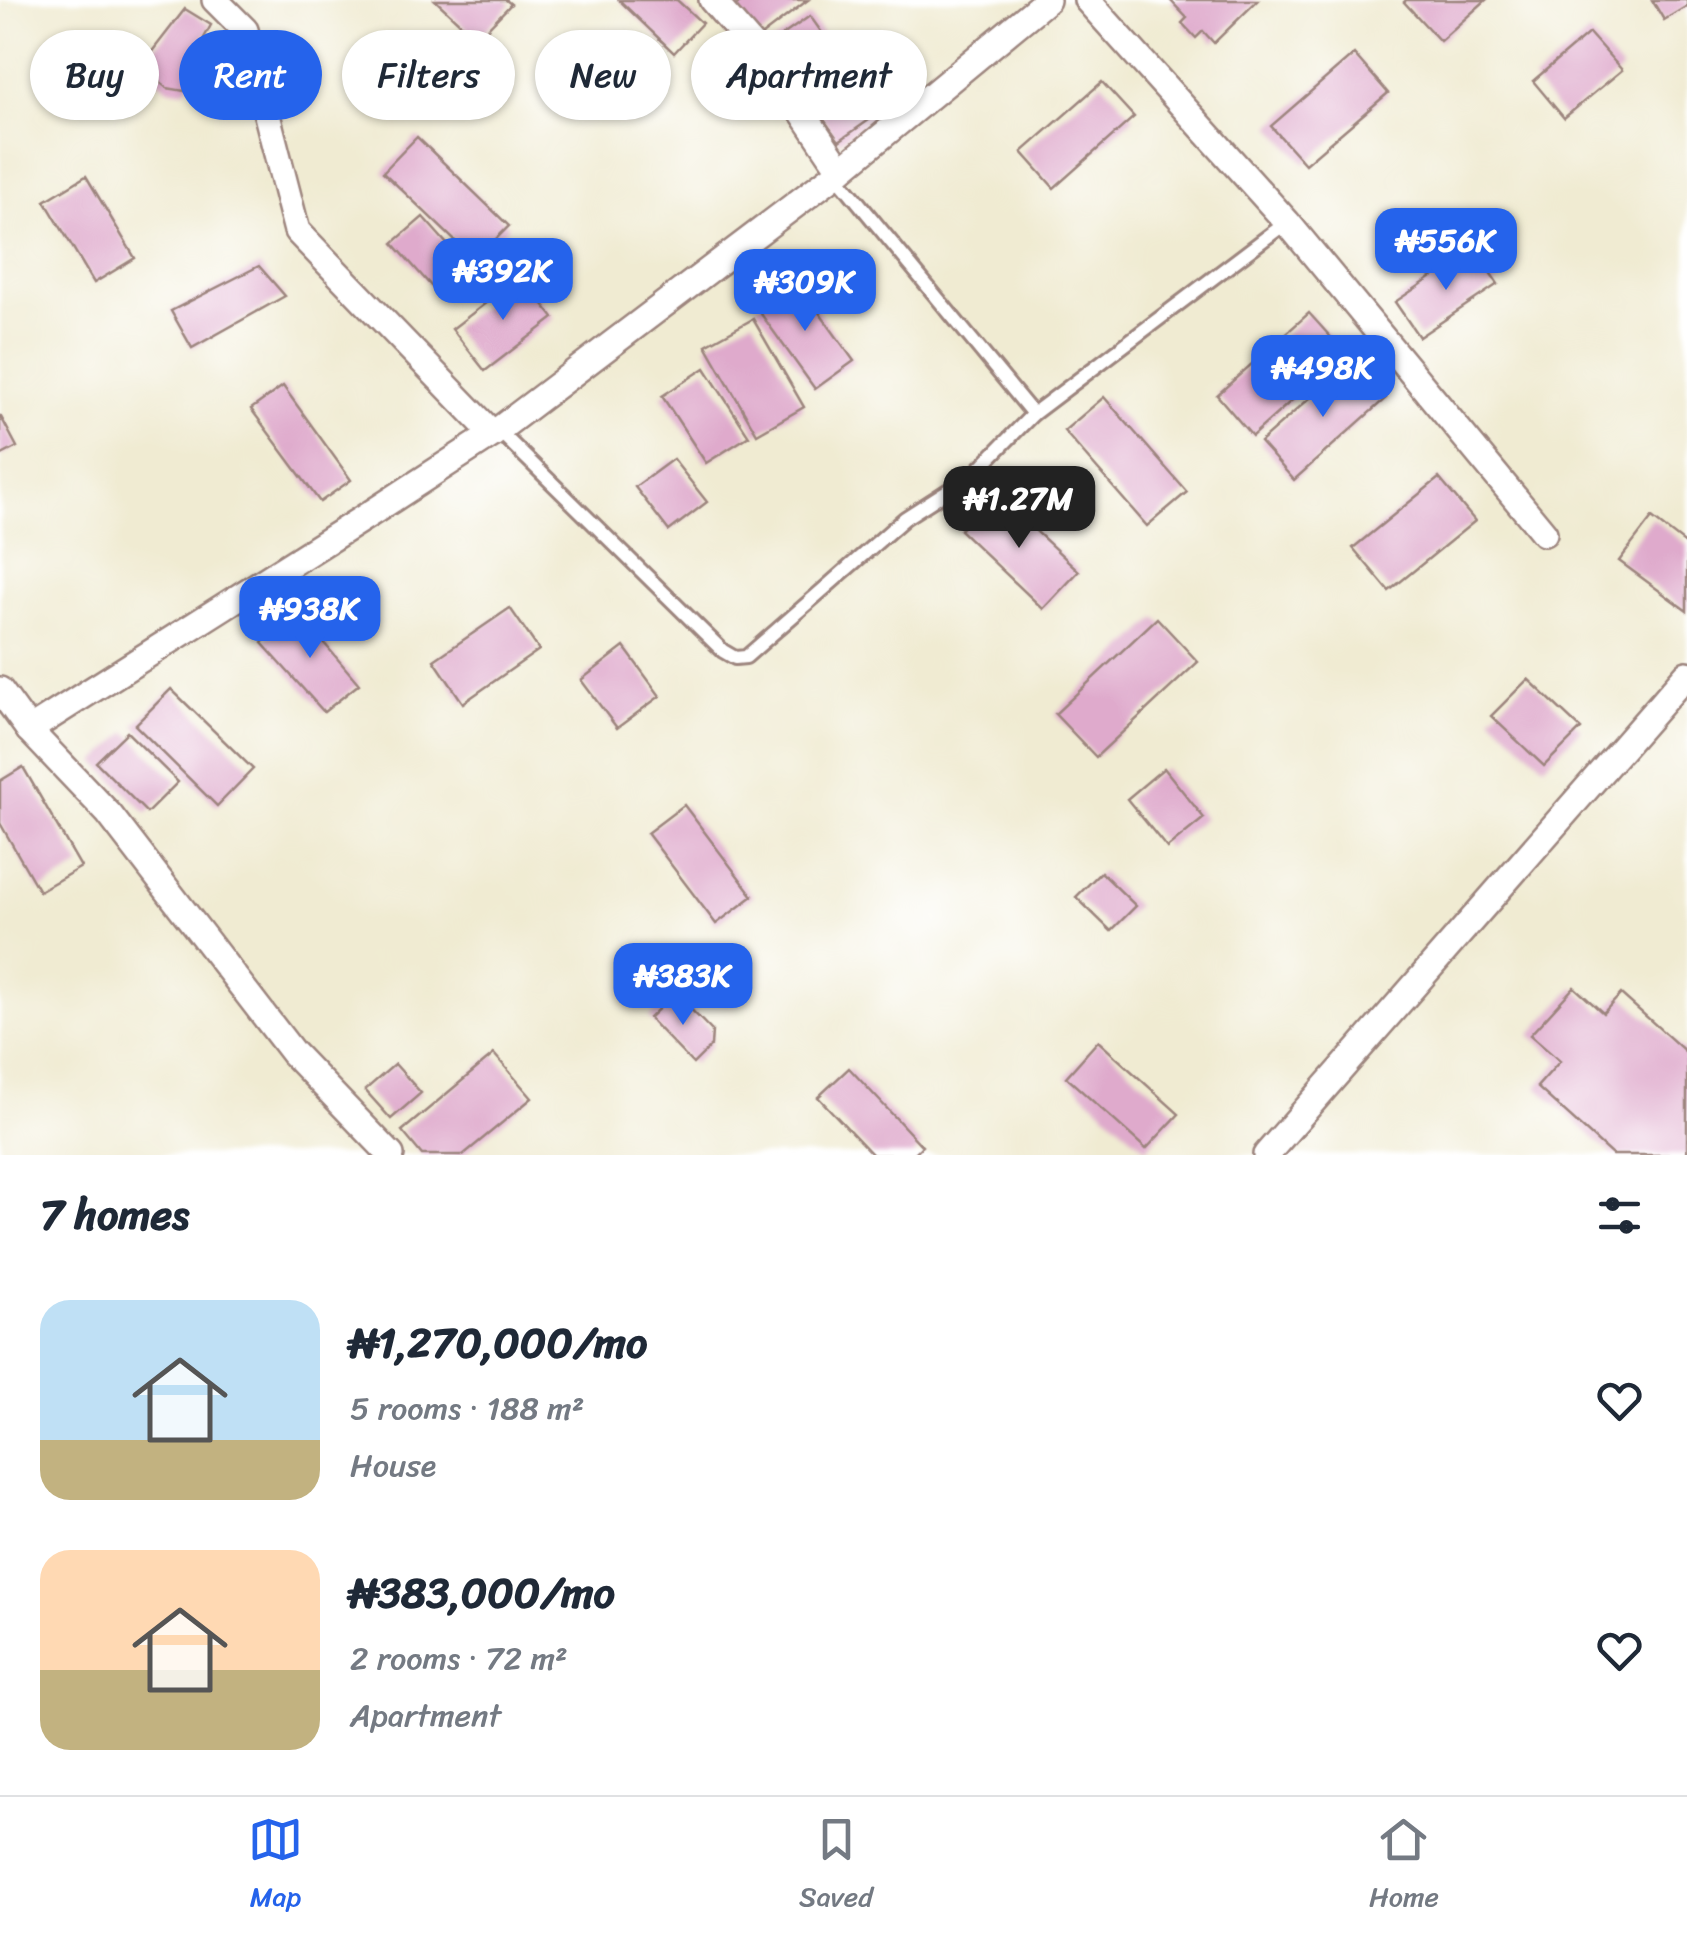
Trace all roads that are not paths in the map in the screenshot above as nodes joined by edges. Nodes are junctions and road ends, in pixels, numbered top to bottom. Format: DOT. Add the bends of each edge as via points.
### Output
graph roads {
  1 [pos="215,0"];
  2 [pos="712,0"];
  3 [pos="1047,0"];
  4 [pos="1087,0"];
  5 [pos="838,172"];
  6 [pos="1287,222"];
  7 [pos="1032,414"];
  8 [pos="495,432"];
  9 [pos="1544,534"];
  10 [pos="1687,674"];
  11 [pos="11,713"];
  12 [pos="391,1155"];
  13 [pos="1266,1155"];
  1 -- 8 [label="street" via="244,30 297,232"];
  2 -- 5 [label="street" via="776,73"];
  3 -- 5 [label="street"];
  4 -- 6 [label="street"];
  5 -- 7 [label="lane"];
  5 -- 8 [label="street"];
  6 -- 7 [label="lane"];
  6 -- 9 [label="street"];
  7 -- 8 [label="lane" via="975,473 905,518 746,657 735,658"];
  8 -- 11 [label="street" via="376,510"];
  10 -- 13 [label="street"];
  11 -- 12 [label="street" via="109,814 293,1053"];
}
